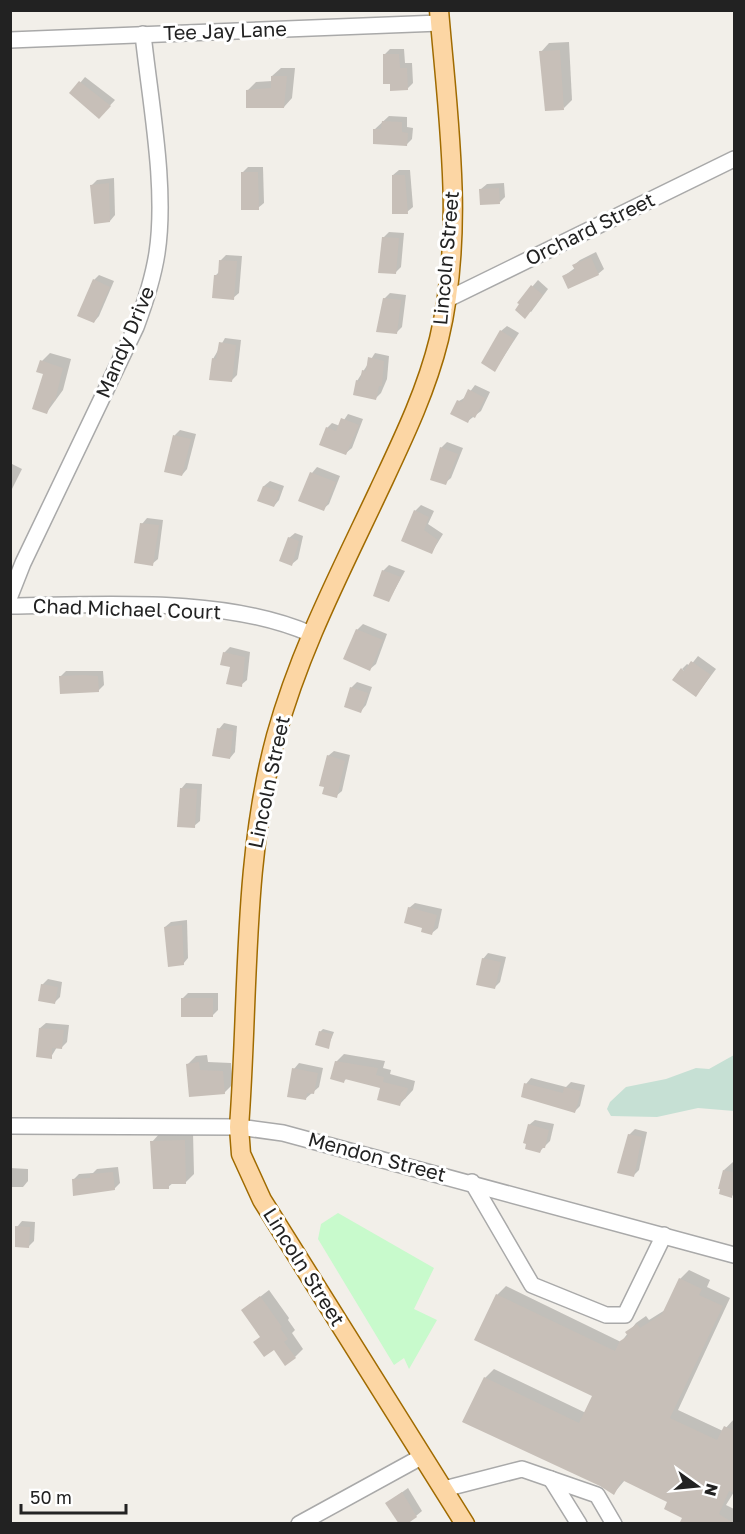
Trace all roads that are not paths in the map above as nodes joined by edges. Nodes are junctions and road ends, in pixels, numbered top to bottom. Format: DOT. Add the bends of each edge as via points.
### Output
graph roads {
  1 [pos="440,17"];
  2 [pos="143,34"];
  3 [pos="10,40"];
  4 [pos="735,159"];
  5 [pos="446,300"];
  6 [pos="10,596"];
  7 [pos="10,606"];
  8 [pos="311,634"];
  9 [pos="10,1126"];
  10 [pos="239,1127"];
  11 [pos="472,1182"];
  12 [pos="664,1235"];
  13 [pos="735,1255"];
  14 [pos="423,1455"];
  15 [pos="551,1479"];
  16 [pos="444,1489"];
  17 [pos="299,1524"];
  18 [pos="465,1524"];
  19 [pos="579,1524"];
  20 [pos="614,1524"];
  1 -- 2 [label="street, Tee Jay Lane"];
  1 -- 5 [label="main road, Lincoln Street" via="454,195"];
  2 -- 3 [label="street, Tee Jay Lane"];
  2 -- 6 [label="street, Mandy Drive" via="159,207 150,288 136,327"];
  4 -- 5 [label="street, Orchard Street"];
  5 -- 8 [label="main road, Lincoln Street" via="436,348 411,422"];
  7 -- 8 [label="street, Chad Michael Court" via="141,605 249,614 287,623"];
  8 -- 10 [label="main road, Lincoln Street" via="277,735 257,832"];
  9 -- 10 [label="street, Mendon Street"];
  10 -- 11 [label="street, Mendon Street" via="283,1132"];
  10 -- 14 [label="main road, Lincoln Street" via="241,1155 262,1200"];
  11 -- 12 [label="street, Mendon Street"];
  11 -- 12 [label="street" via="532,1285 606,1315 625,1315"];
  12 -- 13 [label="street, Mendon Street"];
  14 -- 16 [label="main road, Lincoln Street"];
  14 -- 17 [label="street"];
  15 -- 16 [label="street" via="522,1469"];
  15 -- 19 [label="street"];
  15 -- 20 [label="street" via="597,1495"];
  16 -- 18 [label="main road, Lincoln Street"];
}
